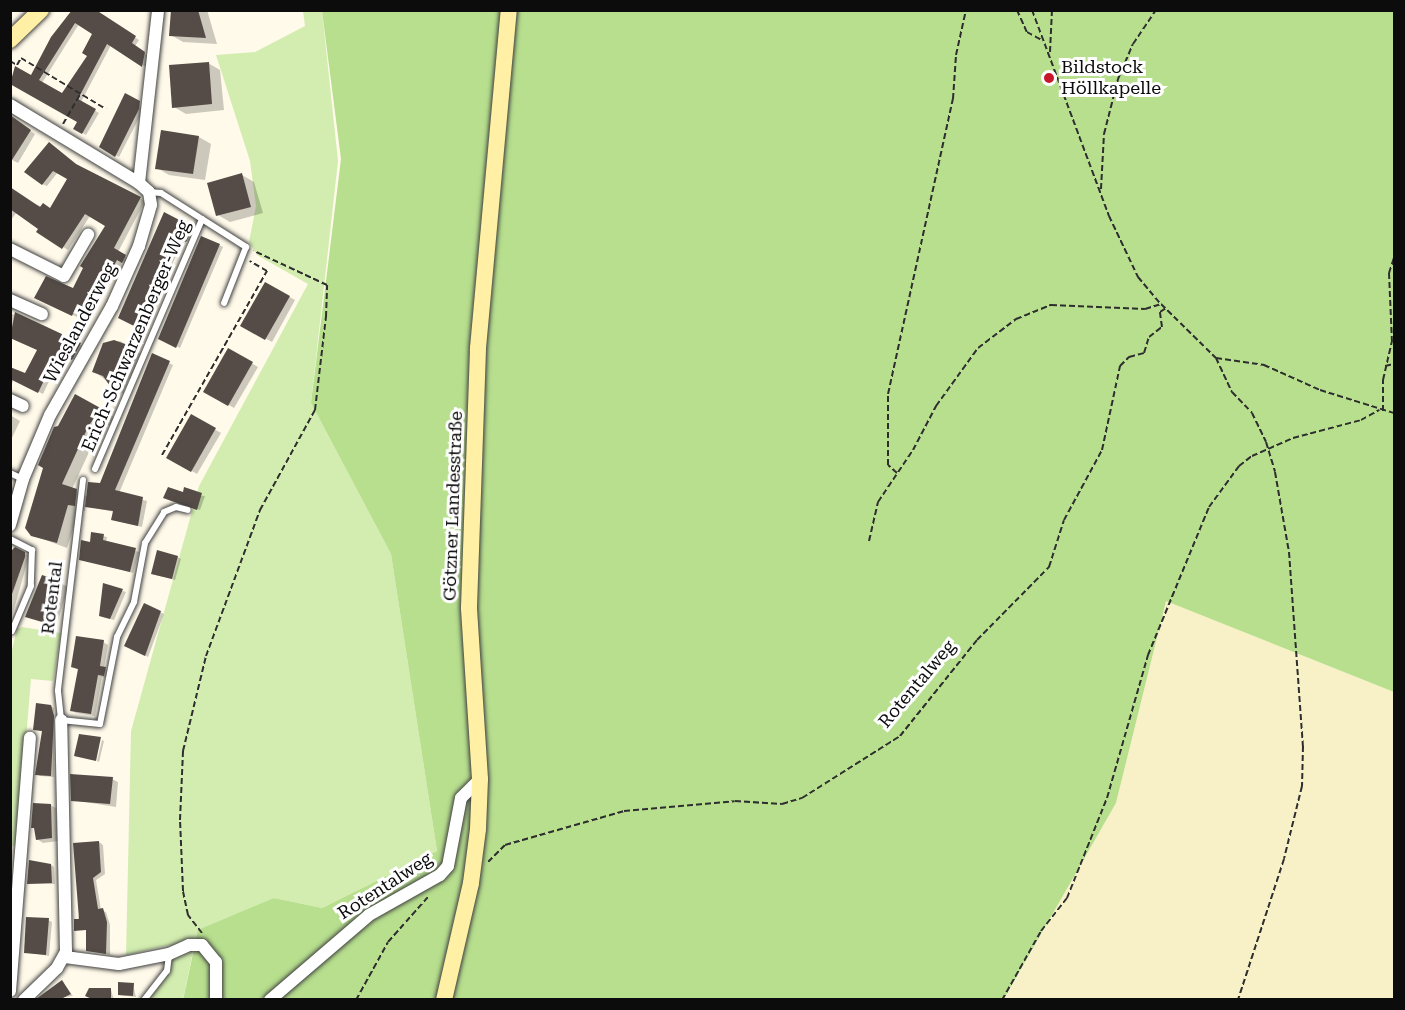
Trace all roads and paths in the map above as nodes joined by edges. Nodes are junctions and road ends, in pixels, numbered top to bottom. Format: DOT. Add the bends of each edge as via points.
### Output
graph roads {
  1 [pos="41,10"];
  2 [pos="158,10"];
  3 [pos="509,10"];
  4 [pos="966,10"];
  5 [pos="1017,10"];
  6 [pos="1032,10"];
  7 [pos="1052,10"];
  8 [pos="1156,10"];
  9 [pos="10,40"];
  10 [pos="1044,42"];
  11 [pos="1050,55"];
  12 [pos="10,61"];
  13 [pos="81,93"];
  14 [pos="10,105"];
  15 [pos="105,109"];
  16 [pos="57,134"];
  17 [pos="139,183"];
  18 [pos="149,192"];
  19 [pos="1101,192"];
  20 [pos="202,219"];
  21 [pos="88,235"];
  22 [pos="246,247"];
  23 [pos="10,249"];
  24 [pos="243,256"];
  25 [pos="1395,258"];
  26 [pos="10,300"];
  27 [pos="224,303"];
  28 [pos="1161,304"];
  29 [pos="1166,308"];
  30 [pos="42,314"];
  31 [pos="1216,358"];
  32 [pos="1395,363"];
  33 [pos="1385,366"];
  34 [pos="10,400"];
  35 [pos="23,406"];
  36 [pos="1379,410"];
  37 [pos="1383,411"];
  38 [pos="1395,413"];
  39 [pos="1269,450"];
  40 [pos="162,455"];
  41 [pos="95,469"];
  42 [pos="10,473"];
  43 [pos="897,473"];
  44 [pos="23,479"];
  45 [pos="83,480"];
  46 [pos="188,510"];
  47 [pos="10,525"];
  48 [pos="10,539"];
  49 [pos="869,542"];
  50 [pos="12,631"];
  51 [pos="61,720"];
  52 [pos="30,738"];
  53 [pos="480,779"];
  54 [pos="487,864"];
  55 [pos="434,892"];
  56 [pos="206,948"];
  57 [pos="169,954"];
  58 [pos="64,957"];
  59 [pos="10,990"];
  60 [pos="24,999"];
  61 [pos="144,999"];
  62 [pos="216,999"];
  63 [pos="270,999"];
  64 [pos="356,999"];
  65 [pos="444,999"];
  66 [pos="1002,999"];
  67 [pos="1238,999"];
  1 -- 9 [label="main road"];
  2 -- 17 [label="street"];
  3 -- 53 [label="main road, Götzner Landesstraße" via="478,348 469,607"];
  4 -- 43 [label="path" via="956,55 953,99 888,394 888,465"];
  5 -- 10 [label="path" via="1027,32"];
  6 -- 10 [label="path"];
  7 -- 11 [label="path"];
  8 -- 19 [label="path" via="1133,44 1118,80 1104,134"];
  10 -- 11 [label="path"];
  11 -- 19 [label="path"];
  12 -- 13 [label="path" via="17,65 21,58"];
  13 -- 15 [label="path"];
  13 -- 16 [label="path"];
  14 -- 16 [label="street"];
  16 -- 17 [label="street"];
  17 -- 18 [label="street"];
  18 -- 20 [label="lane" via="161,193"];
  18 -- 44 [label="street, Wieslanderweg" via="151,205 139,246 112,306 50,415"];
  19 -- 28 [label="path" via="1138,278"];
  20 -- 22 [label="lane, Erich-Schwarzenberger-Weg"];
  20 -- 41 [label="lane, Erich-Schwarzenberger-Weg"];
  21 -- 23 [label="street" via="64,276"];
  22 -- 24 [label="lane"];
  22 -- 56 [label="path" via="327,285 326,317 315,410 260,510 206,656 183,751 183,891 188,915 207,939"];
  24 -- 27 [label="lane"];
  24 -- 40 [label="path" via="267,271"];
  25 -- 33 [label="path" via="1389,273 1392,342"];
  26 -- 30 [label="street"];
  28 -- 29 [label="path"];
  28 -- 43 [label="path" via="1145,309 1051,305 1017,319 978,348 956,376"];
  29 -- 31 [label="path"];
  29 -- 54 [label="path, Rotentalweg" via="1160,312 1162,327 1149,337 1144,353 1137,352 1120,366 1102,450 1064,520 1041,578 977,640 900,736 802,798 624,811 505,845"];
  31 -- 36 [label="path" via="1264,365"];
  31 -- 39 [label="path" via="1232,392 1252,413"];
  32 -- 33 [label="path"];
  33 -- 37 [label="path"];
  34 -- 35 [label="street"];
  36 -- 37 [label="path"];
  36 -- 39 [label="path" via="1361,420 1293,438"];
  37 -- 38 [label="path"];
  39 -- 66 [label="path" via="1239,466 1209,507 1148,655 1107,798 1067,898 1041,931"];
  39 -- 67 [label="path" via="1289,552 1303,746 1302,786 1284,859"];
  42 -- 44 [label="lane"];
  43 -- 49 [label="path" via="872,516"];
  44 -- 47 [label="street, Wieslanderweg"];
  45 -- 51 [label="lane, Rotental" via="58,691"];
  46 -- 51 [label="lane" via="176,507 164,512 145,543 134,602 117,637 100,724"];
  48 -- 50 [label="lane" via="32,550 31,586"];
  51 -- 58 [label="street, Rotental"];
  52 -- 59 [label="street"];
  53 -- 63 [label="street, Rotentalweg" via="461,798 448,866 440,875 369,915"];
  53 -- 65 [label="main road, Götzner Landesstraße" via="474,865"];
  55 -- 64 [label="path" via="388,942"];
  56 -- 57 [label="street" via="189,945"];
  56 -- 62 [label="street" via="219,975"];
  57 -- 58 [label="street" via="119,964"];
  57 -- 61 [label="lane" via="167,971"];
  58 -- 60 [label="street"];
}
